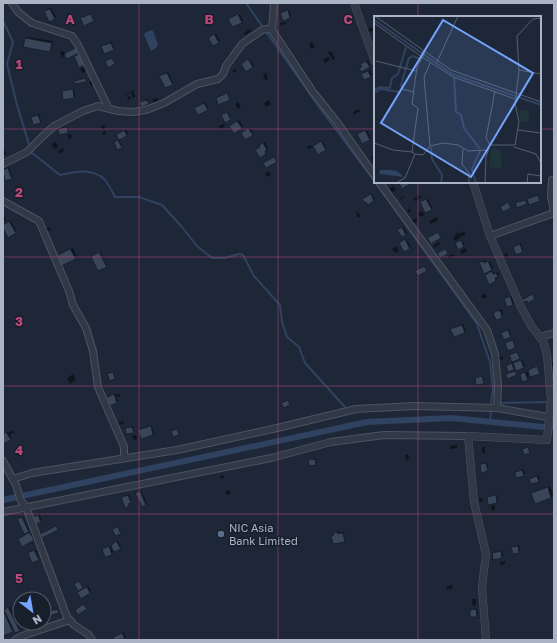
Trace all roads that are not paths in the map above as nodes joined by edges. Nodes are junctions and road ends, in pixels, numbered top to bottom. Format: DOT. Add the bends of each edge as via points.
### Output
graph roads {
  1 [pos="12,3"];
  2 [pos="274,3"];
  3 [pos="354,3"];
  4 [pos="267,30"];
  5 [pos="374,59"];
  6 [pos="108,107"];
  7 [pos="3,164"];
  8 [pos="374,175"];
  9 [pos="552,180"];
  10 [pos="381,183"];
  11 [pos="473,183"];
  12 [pos="3,201"];
  13 [pos="554,212"];
  14 [pos="490,236"];
  15 [pos="554,333"];
  16 [pos="540,337"];
  17 [pos="497,408"];
  18 [pos="550,417"];
  19 [pos="468,436"];
  20 [pos="549,438"];
  21 [pos="124,458"];
  22 [pos="3,461"];
  23 [pos="15,482"];
  24 [pos="26,507"];
  25 [pos="3,512"];
  26 [pos="70,620"];
  27 [pos="15,640"];
  28 [pos="92,640"];
  29 [pos="486,640"];
  1 -- 6 [label="street" via="18,12 32,23 72,36"];
  2 -- 4 [label="street"];
  3 -- 5 [label="street"];
  4 -- 6 [label="street" via="242,44 218,79 197,84 146,110 118,111"];
  4 -- 8 [label="street"];
  6 -- 7 [label="street" via="98,106 70,117 54,126 27,152"];
  9 -- 13 [label="street"];
  10 -- 17 [label="street" via="487,330 495,354"];
  11 -- 14 [label="street"];
  12 -- 21 [label="street" via="39,221 73,305 86,328 93,351 98,387 124,447"];
  13 -- 14 [label="street"];
  14 -- 16 [label="street" via="521,307"];
  15 -- 16 [label="street"];
  16 -- 18 [label="street" via="547,355"];
  17 -- 18 [label="street"];
  17 -- 21 [label="street" via="414,406 356,409 185,448"];
  18 -- 20 [label="street"];
  19 -- 20 [label="street"];
  19 -- 24 [label="street" via="384,435 331,442 271,458"];
  19 -- 29 [label="street" via="474,502 486,554 482,587"];
  21 -- 23 [label="street" via="32,473"];
  22 -- 23 [label="street"];
  23 -- 24 [label="street" via="20,501"];
  24 -- 25 [label="street"];
  24 -- 26 [label="street"];
  26 -- 27 [label="street"];
  26 -- 28 [label="street"];
}
